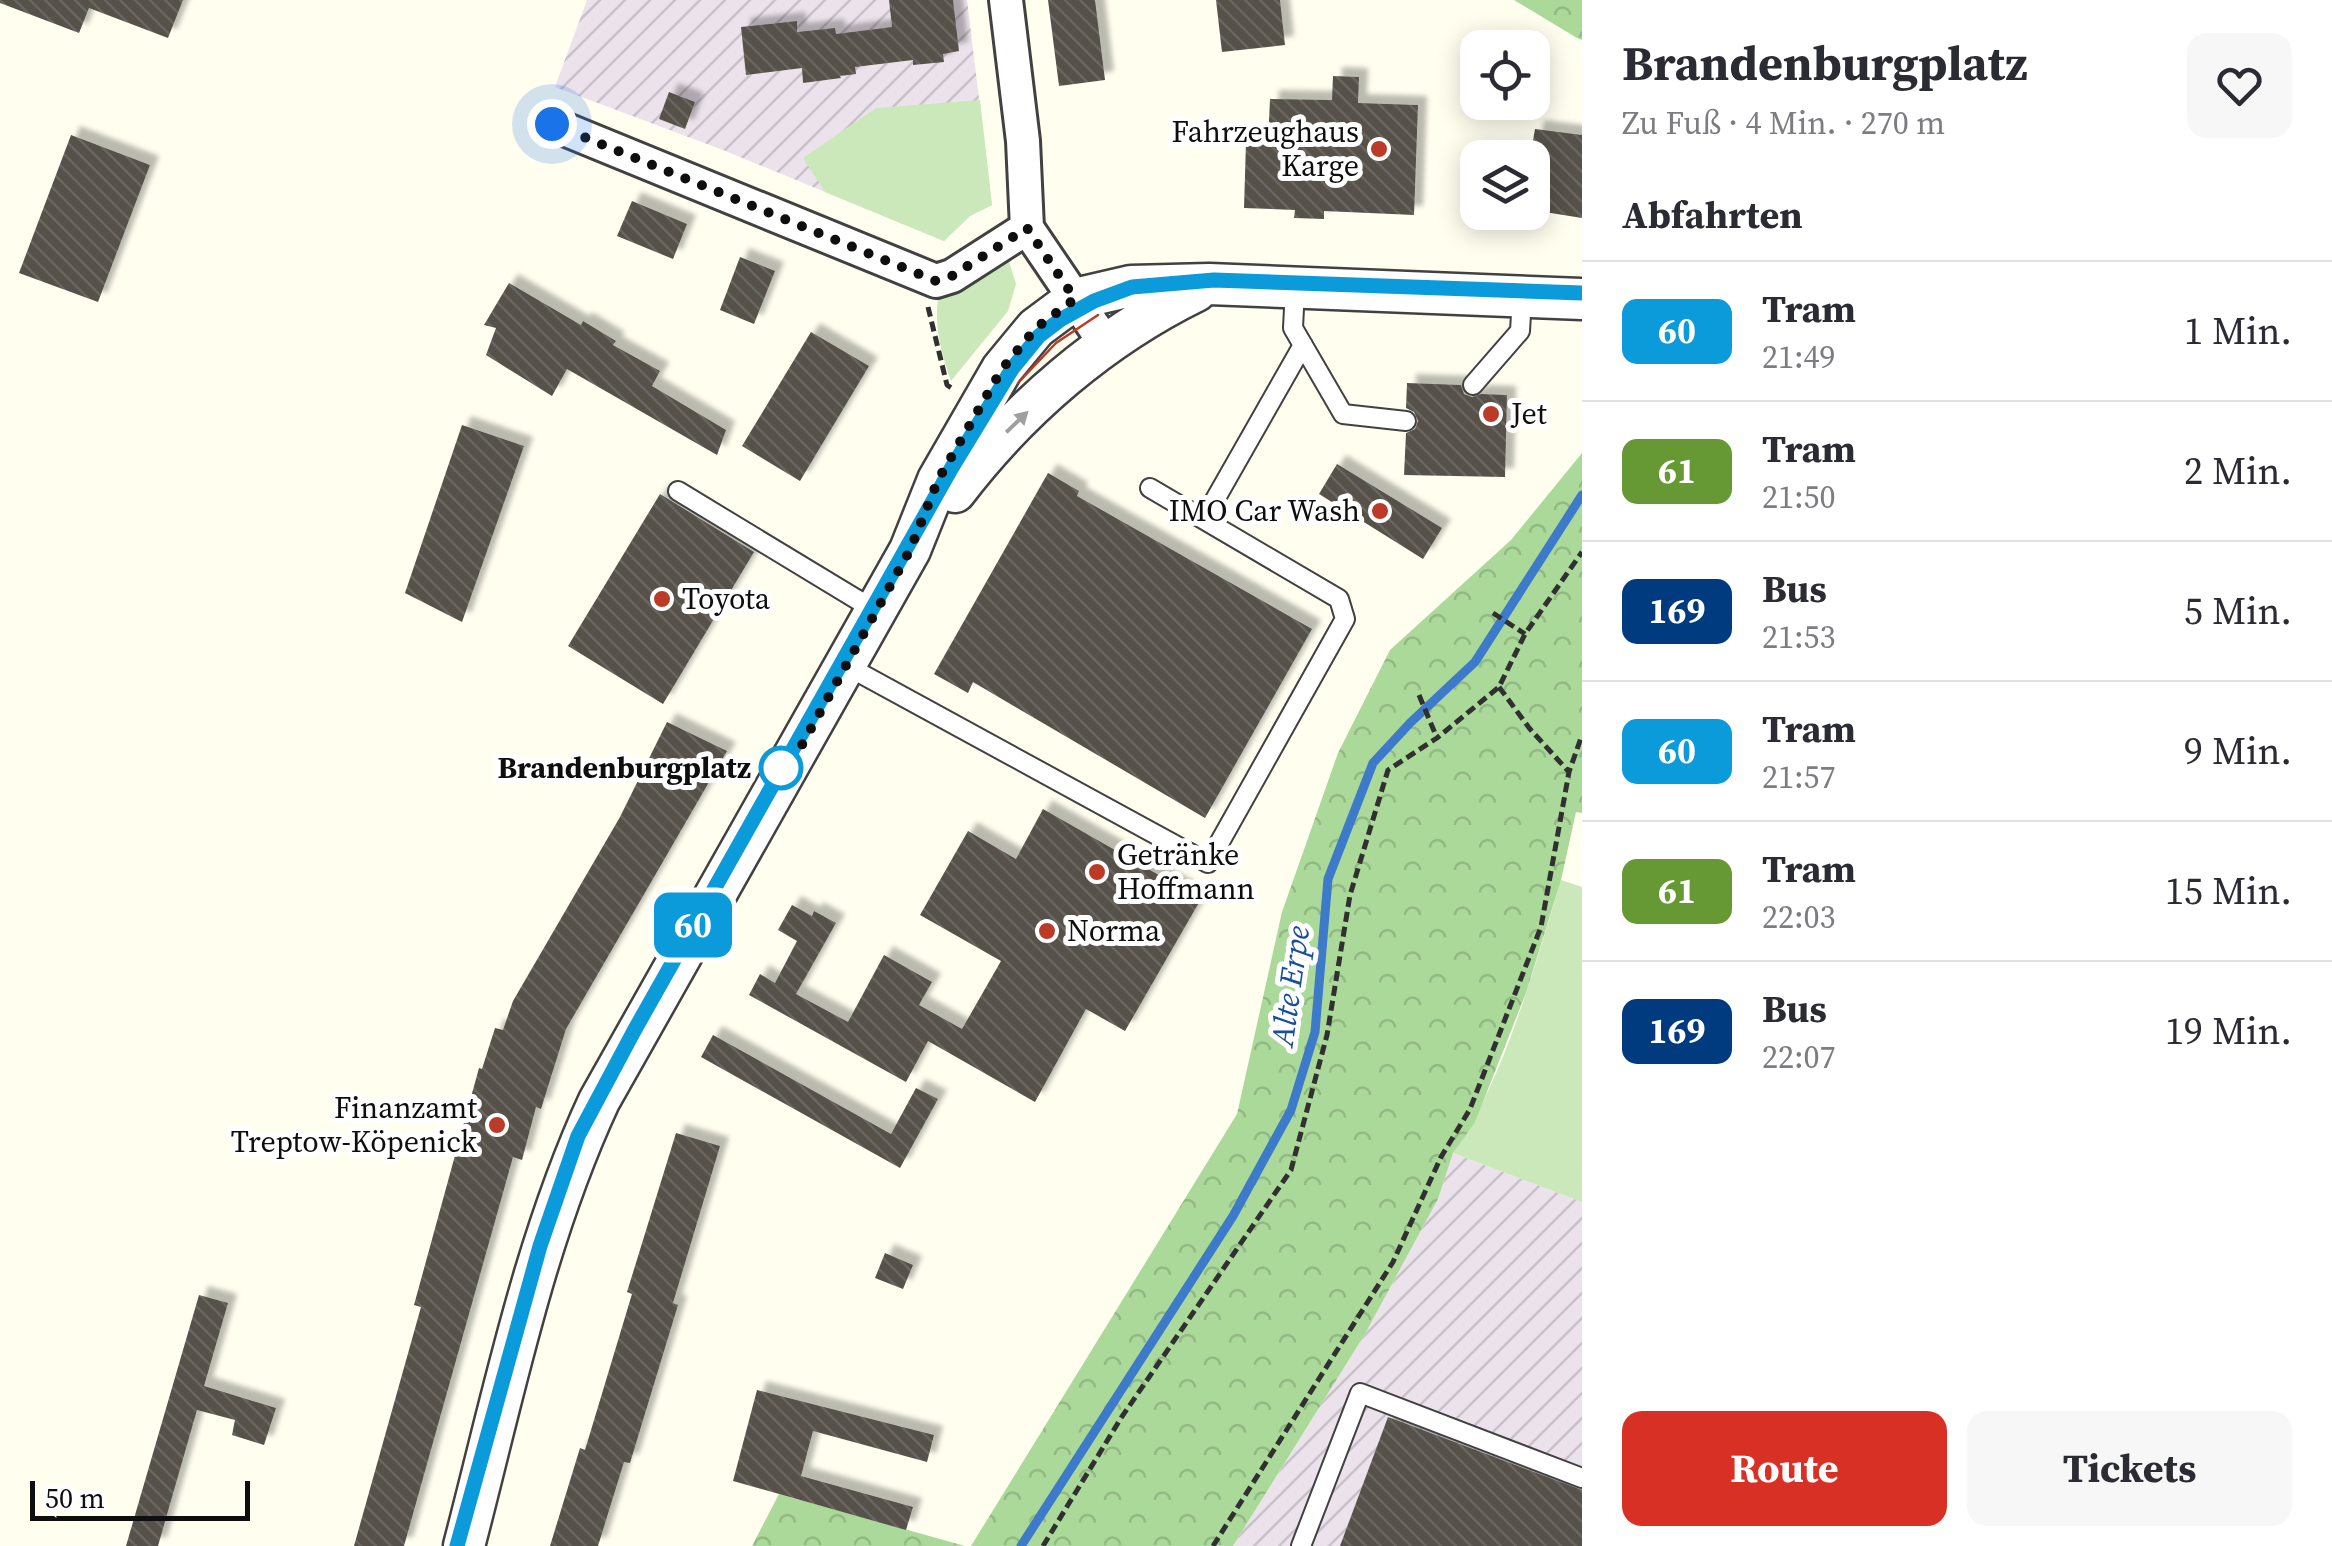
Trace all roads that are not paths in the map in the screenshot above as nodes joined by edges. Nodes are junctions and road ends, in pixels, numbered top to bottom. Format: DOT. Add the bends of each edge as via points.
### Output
graph roads {
  1 [pos="1006,0"];
  2 [pos="552,124"];
  3 [pos="1027,228"];
  4 [pos="1209,284"];
  5 [pos="1295,287"];
  6 [pos="1522,296"];
  7 [pos="1075,299"];
  8 [pos="1582,299"];
  9 [pos="1105,344"];
  10 [pos="1303,345"];
  11 [pos="1472,385"];
  12 [pos="1406,421"];
  13 [pos="1150,488"];
  14 [pos="678,490"];
  15 [pos="1204,519"];
  16 [pos="910,550"];
  17 [pos="876,612"];
  18 [pos="846,666"];
  19 [pos="1582,1478"];
  20 [pos="464,1546"];
  21 [pos="1300,1546"];
  1 -- 3 [label="street"];
  2 -- 3 [label="street" via="936,281"];
  3 -- 7 [label="street"];
  4 -- 5 [label="street"];
  4 -- 7 [label="street" via="1132,286"];
  4 -- 9 [label="street"];
  5 -- 6 [label="street"];
  5 -- 10 [label="lane" via="1293,328"];
  6 -- 8 [label="street"];
  6 -- 11 [label="lane" via="1520,330"];
  7 -- 9 [label="street"];
  7 -- 16 [label="street" via="1036,328 1002,369 938,480"];
  16 -- 9 [label="street, one-way" via="984,454"];
  10 -- 12 [label="lane" via="1342,414"];
  10 -- 15 [label="lane"];
  13 -- 15 [label="lane"];
  14 -- 17 [label="lane"];
  15 -- 18 [label="lane" via="1339,599 1345,620 1208,863"];
  16 -- 17 [label="street"];
  17 -- 18 [label="street"];
  18 -- 20 [label="street" via="584,1134 542,1256"];
  19 -- 21 [label="lane" via="1360,1393"];
}
